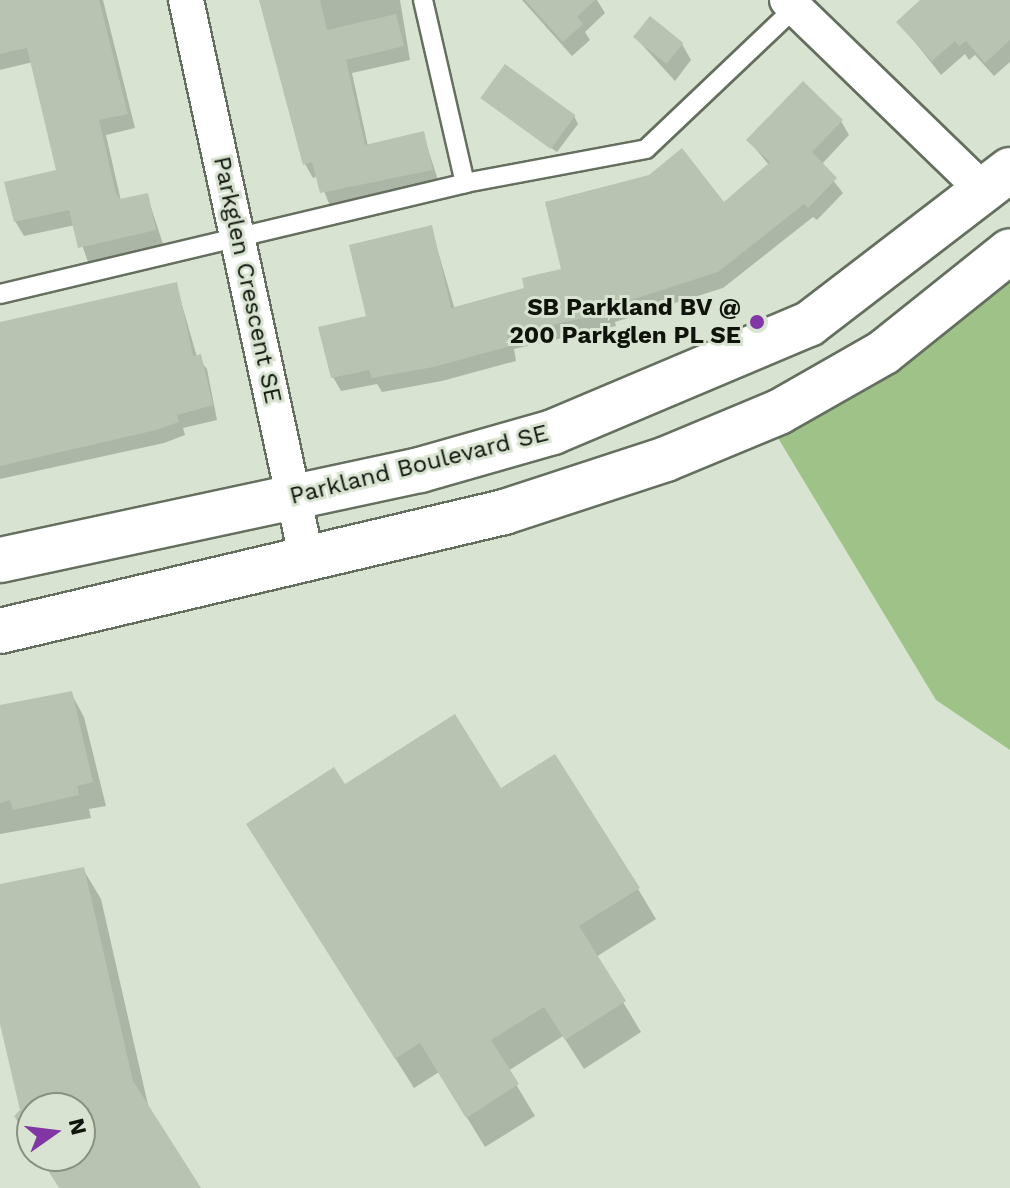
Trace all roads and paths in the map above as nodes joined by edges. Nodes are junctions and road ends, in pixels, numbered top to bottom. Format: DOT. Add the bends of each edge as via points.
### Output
graph roads {
  1 [pos="186,0"];
  2 [pos="423,0"];
  3 [pos="795,2"];
  4 [pos="998,181"];
  5 [pos="465,183"];
  6 [pos="239,241"];
  7 [pos="1010,251"];
  8 [pos="0,294"];
  9 [pos="293,498"];
  10 [pos="0,560"];
  11 [pos="307,560"];
  12 [pos="0,631"];
  1 -- 6 [label="street, Parkglen Crescent SE"];
  2 -- 5 [label="lane"];
  3 -- 4 [label="street"];
  3 -- 5 [label="lane" via="646,149"];
  4 -- 9 [label="street, Parkland Boulevard SE" via="809,324 553,432"];
  5 -- 6 [label="lane"];
  6 -- 8 [label="lane"];
  6 -- 9 [label="street, Parkglen Crescent SE"];
  7 -- 11 [label="street" via="884,352 779,412 592,485"];
  9 -- 10 [label="street, Parkland Boulevard SE"];
  9 -- 11 [label="street, Parkglen Crescent SE"];
  11 -- 12 [label="street"];
}
